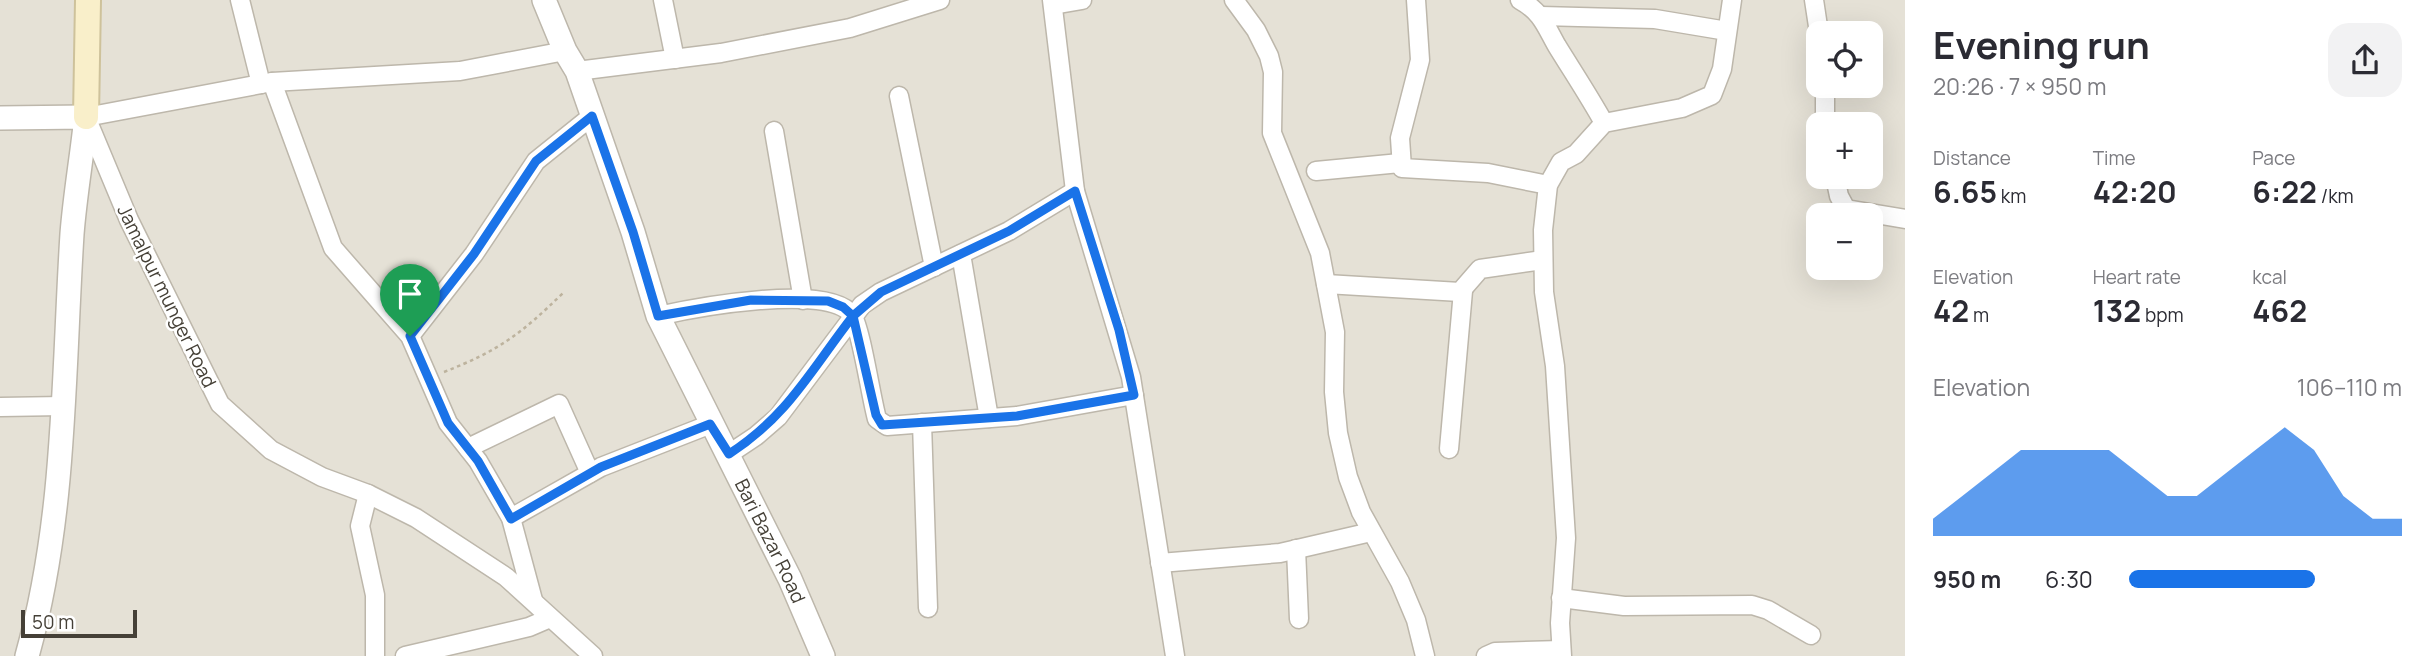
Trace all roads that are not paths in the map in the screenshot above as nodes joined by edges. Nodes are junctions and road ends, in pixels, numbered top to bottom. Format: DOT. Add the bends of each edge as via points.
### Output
graph roads {
  1 [pos="88,0"];
  2 [pos="240,0"];
  3 [pos="544,0"];
  4 [pos="663,0"];
  5 [pos="1082,0"];
  6 [pos="1234,0"];
  7 [pos="1417,0"];
  8 [pos="1520,0"];
  9 [pos="1732,0"];
  10 [pos="1814,0"];
  11 [pos="928,2"];
  12 [pos="1053,3"];
  13 [pos="1541,16"];
  14 [pos="1817,21"];
  15 [pos="1727,31"];
  16 [pos="675,59"];
  17 [pos="571,61"];
  18 [pos="267,83"];
  19 [pos="899,96"];
  20 [pos="592,116"];
  21 [pos="86,117"];
  22 [pos="0,118"];
  23 [pos="1604,123"];
  24 [pos="774,131"];
  25 [pos="1401,163"];
  26 [pos="1316,171"];
  27 [pos="1548,185"];
  28 [pos="1838,189"];
  29 [pos="1075,191"];
  30 [pos="1905,219"];
  31 [pos="961,254"];
  32 [pos="1543,260"];
  33 [pos="934,268"];
  34 [pos="1326,284"];
  35 [pos="1463,291"];
  36 [pos="803,300"];
  37 [pos="658,316"];
  38 [pos="853,316"];
  39 [pos="410,336"];
  40 [pos="1134,395"];
  41 [pos="63,406"];
  42 [pos="0,407"];
  43 [pos="989,418"];
  44 [pos="922,423"];
  45 [pos="710,424"];
  46 [pos="468,449"];
  47 [pos="1449,449"];
  48 [pos="729,454"];
  49 [pos="590,473"];
  50 [pos="369,494"];
  51 [pos="511,519"];
  52 [pos="1371,532"];
  53 [pos="1296,549"];
  54 [pos="1160,563"];
  55 [pos="1561,598"];
  56 [pos="533,601"];
  57 [pos="928,608"];
  58 [pos="550,618"];
  59 [pos="1299,618"];
  60 [pos="1811,635"];
  61 [pos="1561,653"];
  62 [pos="27,656"];
  63 [pos="375,656"];
  64 [pos="405,656"];
  65 [pos="593,656"];
  66 [pos="823,656"];
  67 [pos="1175,656"];
  68 [pos="1425,656"];
  69 [pos="1486,656"];
  1 -- 21 [label="main road"];
  2 -- 18 [label="street"];
  3 -- 17 [label="street, Bari Bazar Road"];
  4 -- 16 [label="street"];
  5 -- 12 [label="street"];
  6 -- 34 [label="street" via="1269,56 1272,133 1313,229"];
  7 -- 25 [label="street" via="1420,60 1404,120"];
  8 -- 13 [label="street"];
  9 -- 15 [label="street"];
  10 -- 14 [label="street"];
  11 -- 16 [label="street" via="850,29"];
  12 -- 29 [label="street"];
  13 -- 15 [label="street" via="1654,19"];
  13 -- 23 [label="street"];
  15 -- 23 [label="street" via="1722,69 1712,95 1682,108"];
  16 -- 17 [label="street"];
  17 -- 18 [label="street"];
  17 -- 20 [label="street, Bari Bazar Road"];
  18 -- 21 [label="street"];
  18 -- 39 [label="street" via="333,248"];
  19 -- 33 [label="street"];
  20 -- 37 [label="street, Bari Bazar Road"];
  20 -- 39 [label="street" via="536,161 474,254"];
  21 -- 22 [label="street"];
  21 -- 41 [label="street" via="73,231"];
  21 -- 50 [label="street, Jamalpur munger Road" via="151,265 220,404 271,450 321,477"];
  23 -- 27 [label="street" via="1576,154 1561,162"];
  24 -- 36 [label="street"];
  25 -- 26 [label="street"];
  25 -- 27 [label="street" via="1406,170 1488,173"];
  27 -- 32 [label="street"];
  28 -- 30 [label="street" via="1846,209"];
  29 -- 31 [label="street"];
  29 -- 40 [label="street" via="1119,330"];
  31 -- 33 [label="street"];
  31 -- 43 [label="street"];
  32 -- 35 [label="street" via="1480,269"];
  32 -- 55 [label="street" via="1566,538"];
  33 -- 38 [label="street" via="881,292"];
  34 -- 35 [label="street"];
  34 -- 52 [label="street" via="1335,332 1338,433 1348,477"];
  35 -- 47 [label="street"];
  36 -- 37 [label="street" via="726,302"];
  36 -- 38 [label="street" via="836,303"];
  37 -- 45 [label="street, Bari Bazar Road"];
  38 -- 44 [label="street" via="879,423"];
  38 -- 48 [label="street" via="778,417"];
  39 -- 46 [label="street" via="448,423"];
  40 -- 43 [label="street"];
  40 -- 54 [label="street"];
  41 -- 42 [label="street"];
  41 -- 62 [label="street" via="54,527"];
  43 -- 44 [label="street"];
  44 -- 57 [label="street"];
  45 -- 48 [label="street, Bari Bazar Road"];
  45 -- 49 [label="street"];
  46 -- 49 [label="street" via="559,404"];
  46 -- 51 [label="street"];
  48 -- 66 [label="street, Bari Bazar Road"];
  49 -- 51 [label="street"];
  50 -- 56 [label="street, Jamalpur munger Road" via="469,552"];
  50 -- 63 [label="street" via="360,526 375,595"];
  51 -- 56 [label="street"];
  52 -- 53 [label="street"];
  52 -- 68 [label="street" via="1400,582"];
  53 -- 54 [label="street" via="1246,558"];
  53 -- 59 [label="street"];
  54 -- 67 [label="street"];
  55 -- 60 [label="street" via="1624,606 1752,605"];
  55 -- 61 [label="street"];
  56 -- 58 [label="street, Jamalpur munger Road"];
  58 -- 64 [label="street"];
  58 -- 65 [label="street, Jamalpur munger Road"];
  61 -- 69 [label="street" via="1495,652"];
}
